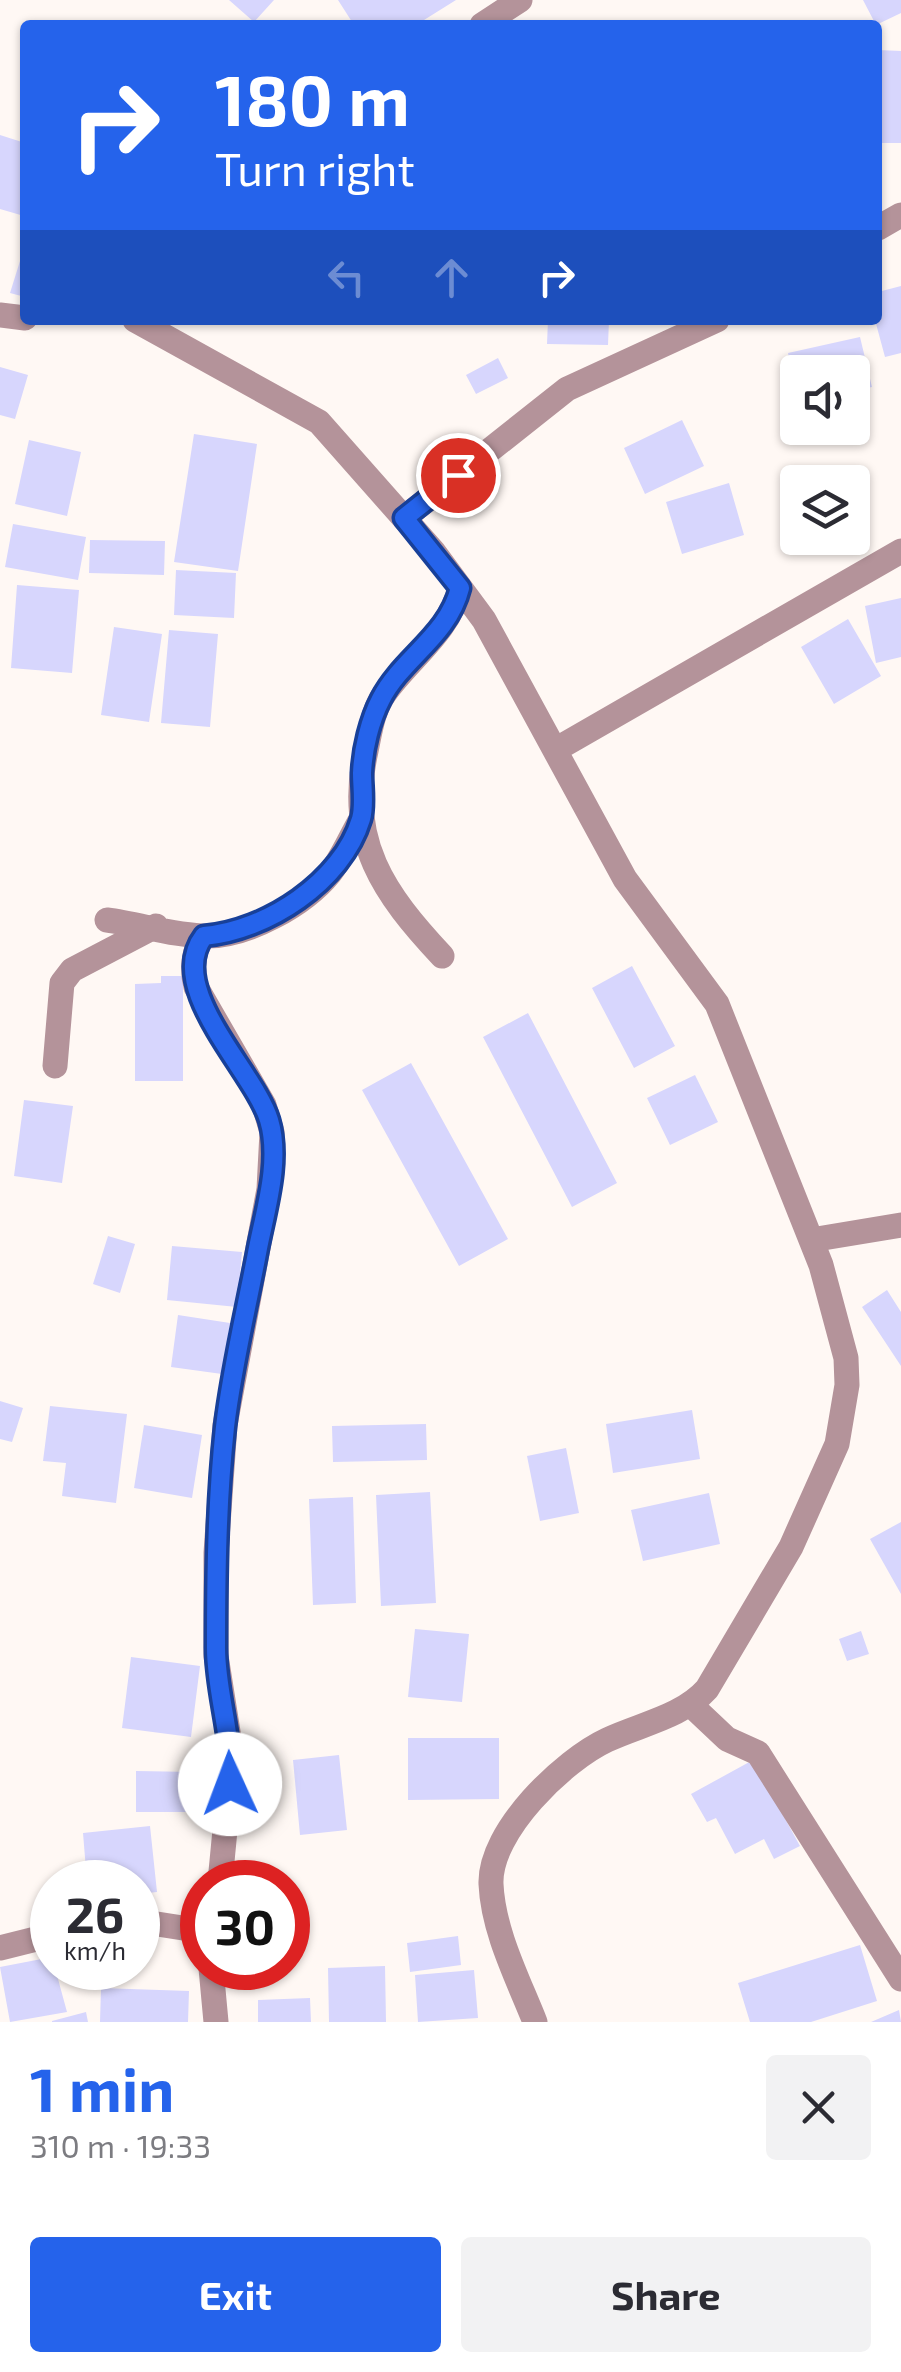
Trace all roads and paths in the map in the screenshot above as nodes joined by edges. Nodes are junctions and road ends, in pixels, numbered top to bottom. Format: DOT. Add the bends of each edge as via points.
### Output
graph roads {
  1 [pos="520,0"];
  2 [pos="490,20"];
  3 [pos="147,325"];
  4 [pos="706,325"];
  5 [pos="404,518"];
  6 [pos="901,551"];
  7 [pos="460,588"];
  8 [pos="556,750"];
  9 [pos="361,819"];
  10 [pos="330,872"];
  11 [pos="376,872"];
  12 [pos="107,920"];
  13 [pos="156,926"];
  14 [pos="204,936"];
  15 [pos="442,956"];
  16 [pos="56,1066"];
  17 [pos="901,1225"];
  18 [pos="811,1240"];
  19 [pos="692,1706"];
  20 [pos="222,1860"];
  21 [pos="30,1941"];
  22 [pos="0,1948"];
  23 [pos="901,1979"];
  24 [pos="212,1990"];
  25 [pos="216,2022"];
  26 [pos="535,2022"];
  1 -- 2 [label="street"];
  3 -- 5 [label="street" via="319,422"];
  4 -- 5 [label="street" via="568,389"];
  5 -- 7 [label="street"];
  6 -- 8 [label="street"];
  7 -- 8 [label="street"];
  7 -- 9 [label="street" via="448,620 382,696 362,766"];
  8 -- 18 [label="street" via="626,878 717,1004"];
  9 -- 10 [label="street"];
  9 -- 11 [label="street"];
  10 -- 11 [label="street"];
  10 -- 14 [label="street" via="274,916 230,934"];
  11 -- 15 [label="street" via="395,906"];
  12 -- 13 [label="street"];
  13 -- 14 [label="street"];
  13 -- 16 [label="street" via="72,970 62,983"];
  14 -- 20 [label="street" via="192,974 196,987 264,1105 272,1132 269,1189 225,1425 216,1554 216,1656 232,1757"];
  17 -- 18 [label="street"];
  18 -- 19 [label="street" via="846,1358 836,1444 792,1547 738,1643"];
  19 -- 23 [label="street" via="727,1740 758,1753"];
  19 -- 26 [label="street" via="576,1754 537,1794 494,1862 491,1883 504,1944"];
  21 -- 22 [label="street"];
  24 -- 25 [label="street"];
}
